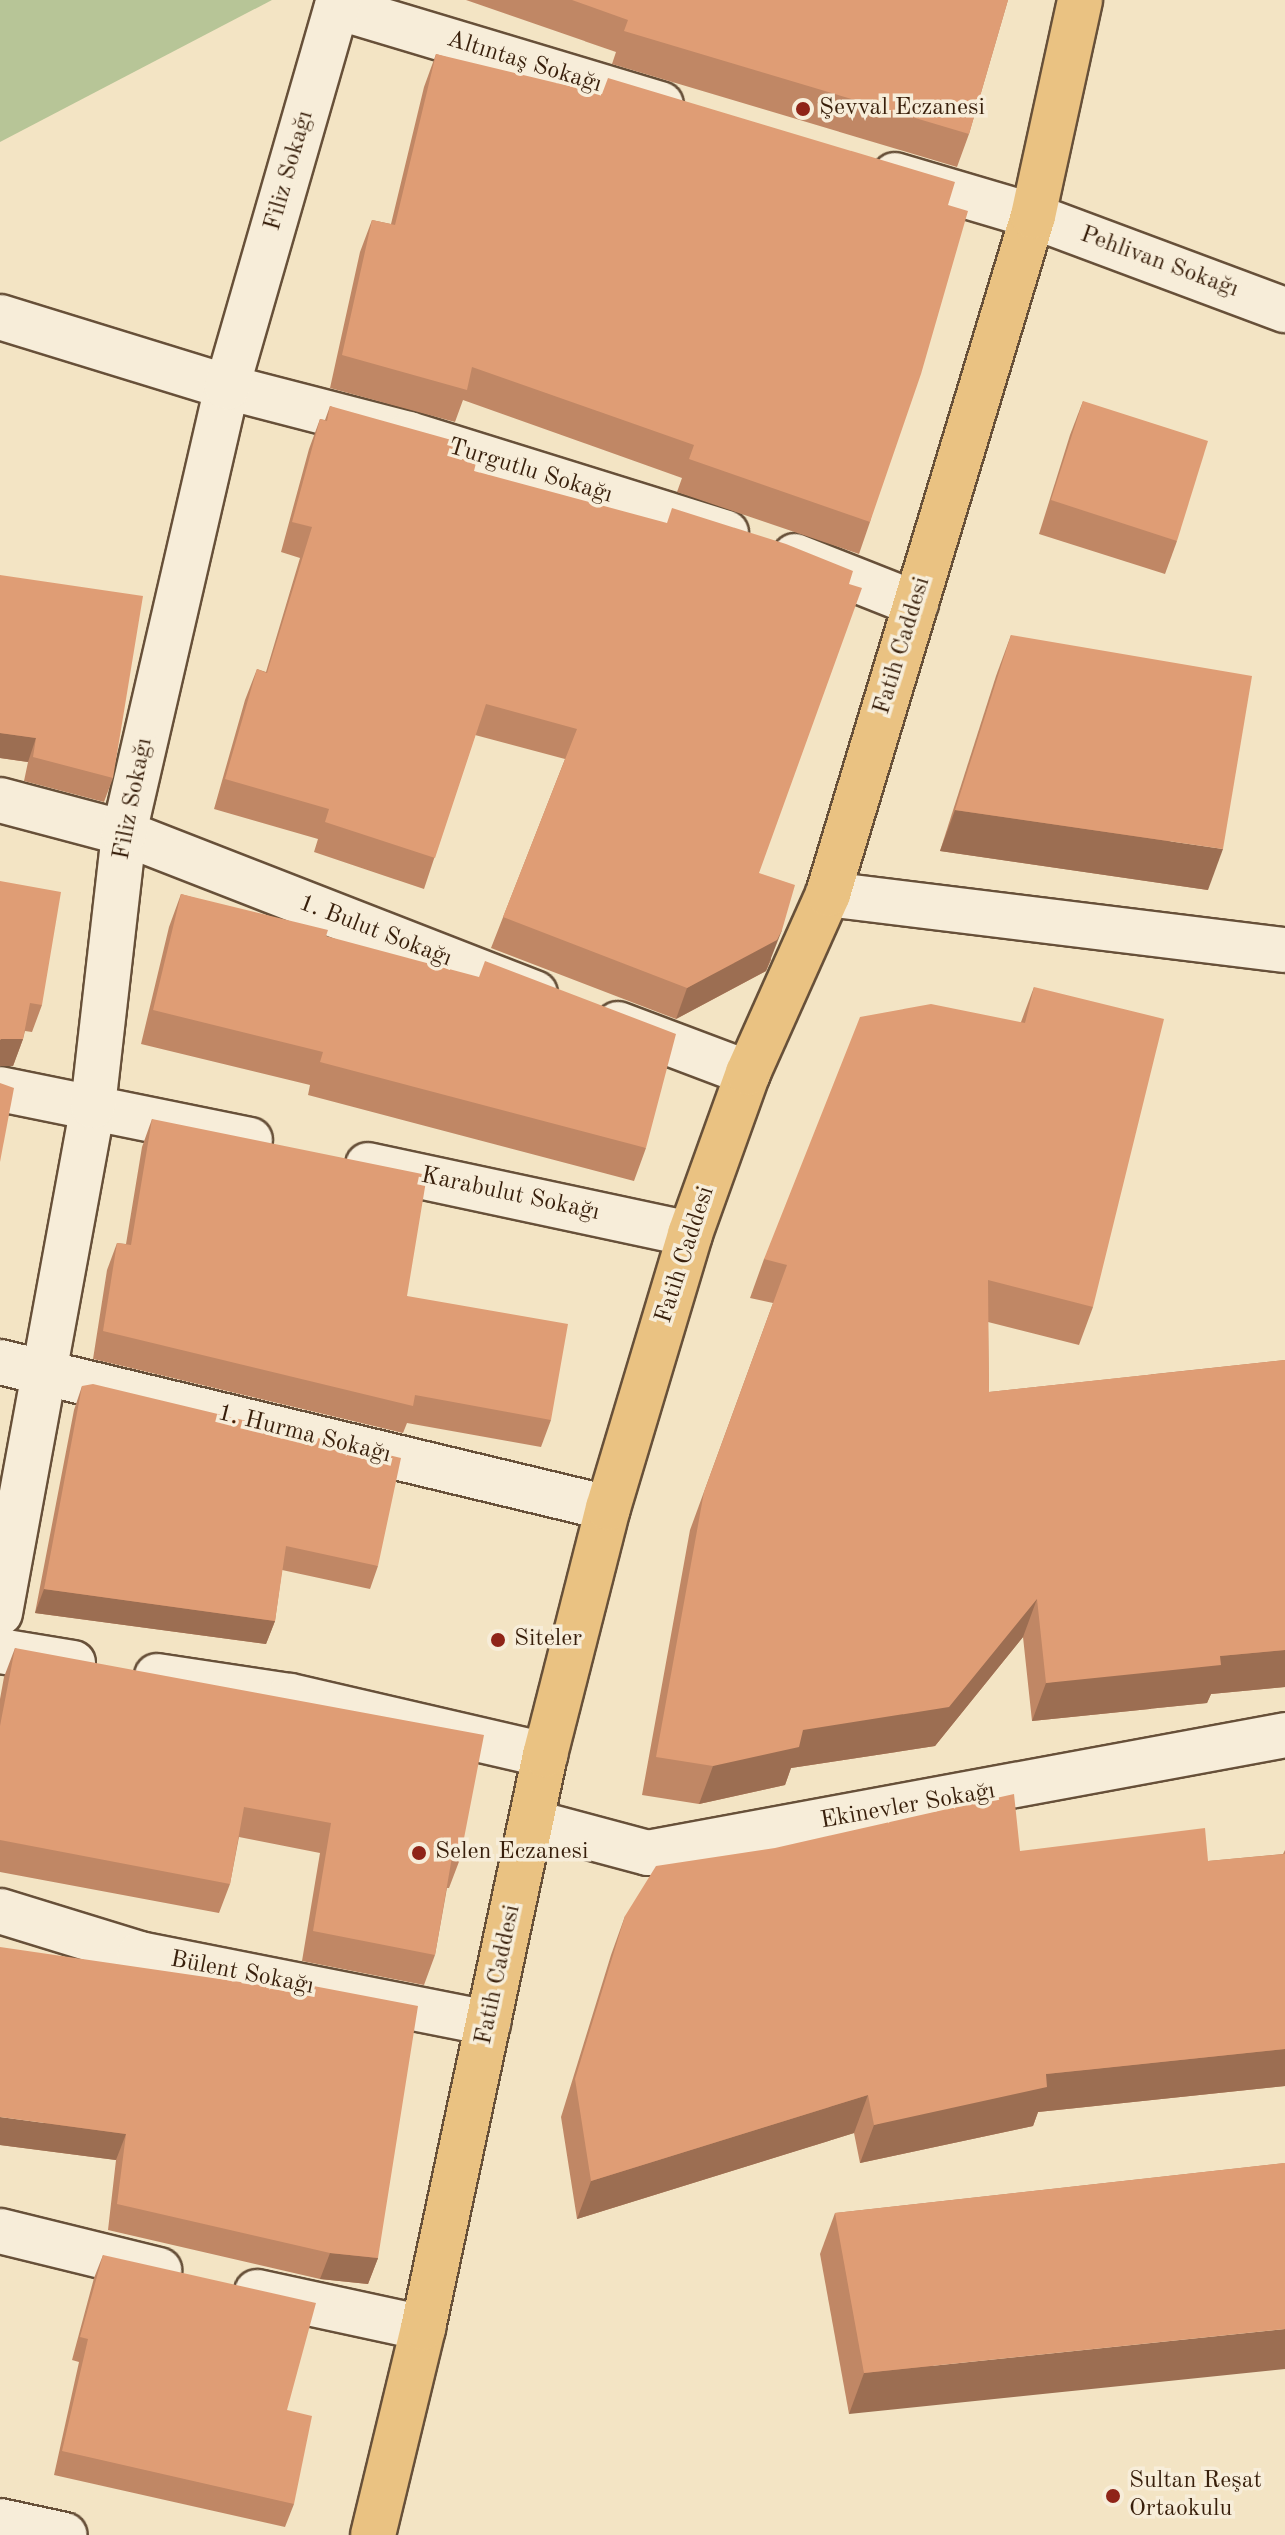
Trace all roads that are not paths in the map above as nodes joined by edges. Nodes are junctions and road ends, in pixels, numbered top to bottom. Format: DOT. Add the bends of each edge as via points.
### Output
graph roads {
  1 [pos="1080,0"];
  2 [pos="338,3"];
  3 [pos="700,116"];
  4 [pos="852,161"];
  5 [pos="1033,216"];
  6 [pos="1285,310"];
  7 [pos="0,317"];
  8 [pos="227,387"];
  9 [pos="916,604"];
  10 [pos="0,800"];
  11 [pos="124,833"];
  12 [pos="828,894"];
  13 [pos="1285,950"];
  14 [pos="748,1073"];
  15 [pos="0,1089"];
  16 [pos="93,1106"];
  17 [pos="690,1234"];
  18 [pos="0,1362"];
  19 [pos="43,1371"];
  20 [pos="608,1508"];
  21 [pos="0,1613"];
  22 [pos="0,1651"];
  23 [pos="1285,1735"];
  24 [pos="545,1755"];
  25 [pos="532,1822"];
  26 [pos="0,1911"];
  27 [pos="488,2023"];
  28 [pos="0,2231"];
  29 [pos="423,2328"];
  30 [pos="0,2521"];
  31 [pos="65,2535"];
  32 [pos="373,2535"];
  1 -- 5 [label="main road, Fatih Caddesi"];
  2 -- 3 [label="street, Altıntaş Sokağı"];
  2 -- 8 [label="street, Filiz Sokağı"];
  4 -- 5 [label="street"];
  5 -- 6 [label="street, Pehlivan Sokağı"];
  5 -- 9 [label="main road, Fatih Caddesi"];
  7 -- 8 [label="street, Turgutlu Sokağı"];
  8 -- 9 [label="street, Turgutlu Sokağı" via="409,434 769,547"];
  8 -- 11 [label="street, Filiz Sokağı"];
  9 -- 12 [label="main road, Fatih Caddesi"];
  10 -- 11 [label="street, 1. Bulut Sokağı"];
  11 -- 14 [label="street, 1. Bulut Sokağı"];
  11 -- 16 [label="street, Filiz Sokağı"];
  12 -- 13 [label="street"];
  12 -- 14 [label="main road, Fatih Caddesi"];
  14 -- 17 [label="main road, Fatih Caddesi"];
  15 -- 16 [label="street, Karabulut Sokağı"];
  16 -- 17 [label="street, Karabulut Sokağı"];
  16 -- 19 [label="street, Filiz Sokağı"];
  17 -- 20 [label="main road, Fatih Caddesi"];
  18 -- 19 [label="street, 1. Hurma Sokağı"];
  19 -- 20 [label="street, 1. Hurma Sokağı"];
  19 -- 21 [label="street, Filiz Sokağı"];
  20 -- 24 [label="main road, Fatih Caddesi"];
  22 -- 24 [label="street" via="290,1696"];
  23 -- 25 [label="street, Ekinevler Sokağı" via="648,1853"];
  24 -- 25 [label="main road, Fatih Caddesi"];
  25 -- 27 [label="main road, Fatih Caddesi"];
  26 -- 27 [label="street, Bülent Sokağı" via="140,1954"];
  27 -- 29 [label="main road, Fatih Caddesi"];
  28 -- 29 [label="street"];
  29 -- 32 [label="main road, Fatih Caddesi"];
  30 -- 31 [label="street"];
}
